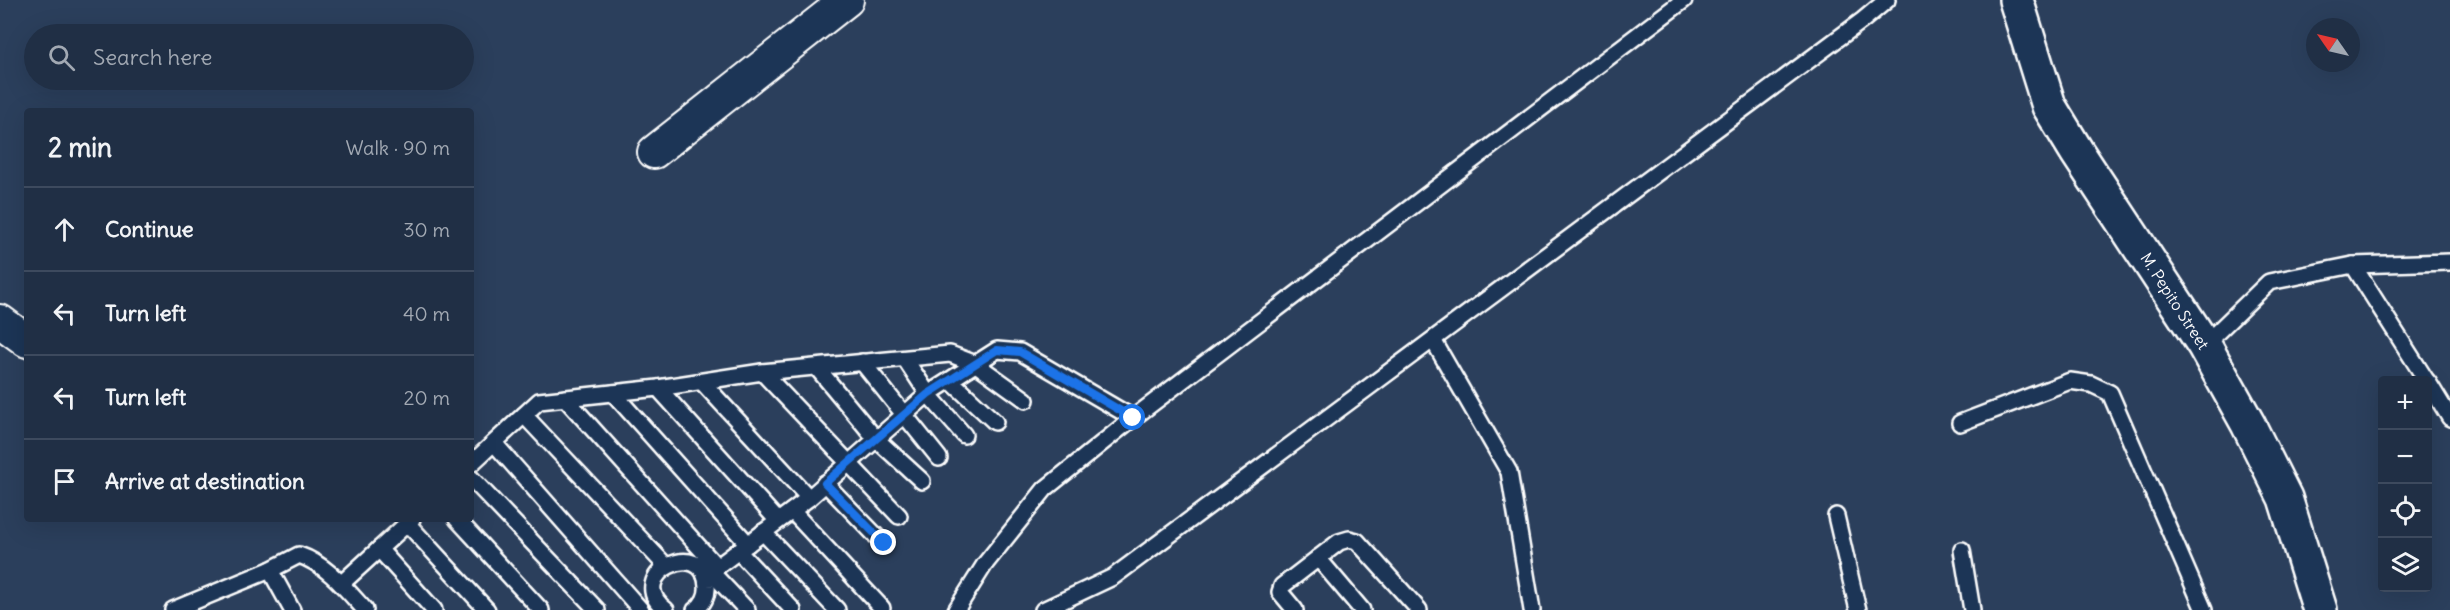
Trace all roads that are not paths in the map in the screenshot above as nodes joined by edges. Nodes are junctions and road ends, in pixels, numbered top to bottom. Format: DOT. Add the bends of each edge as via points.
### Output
graph roads {
  1 [pos="847,0"];
  2 [pos="1684,0"];
  3 [pos="1887,0"];
  4 [pos="2016,0"];
  5 [pos="654,152"];
  6 [pos="2450,262"];
  7 [pos="2354,265"];
  8 [pos="0,321"];
  9 [pos="24,339"];
  10 [pos="1432,340"];
  11 [pos="2204,345"];
  12 [pos="905,359"];
  13 [pos="862,362"];
  14 [pos="976,364"];
  15 [pos="818,369"];
  16 [pos="762,372"];
  17 [pos="2423,376"];
  18 [pos="951,381"];
  19 [pos="702,382"];
  20 [pos="658,388"];
  21 [pos="2432,390"];
  22 [pos="613,393"];
  23 [pos="928,394"];
  24 [pos="565,398"];
  25 [pos="1026,400"];
  26 [pos="904,414"];
  27 [pos="524,415"];
  28 [pos="1133,418"];
  29 [pos="2450,418"];
  30 [pos="995,422"];
  31 [pos="1960,423"];
  32 [pos="964,435"];
  33 [pos="876,439"];
  34 [pos="494,442"];
  35 [pos="939,458"];
  36 [pos="474,461"];
  37 [pos="848,464"];
  38 [pos="474,481"];
  39 [pos="922,481"];
  40 [pos="825,483"];
  41 [pos="809,498"];
  42 [pos="792,511"];
  43 [pos="899,516"];
  44 [pos="1836,516"];
  45 [pos="778,521"];
  46 [pos="409,522"];
  47 [pos="411,522"];
  48 [pos="460,522"];
  49 [pos="763,532"];
  50 [pos="884,543"];
  51 [pos="743,548"];
  52 [pos="379,549"];
  53 [pos="1962,550"];
  54 [pos="1318,558"];
  55 [pos="666,566"];
  56 [pos="270,570"];
  57 [pos="711,571"];
  58 [pos="341,584"];
  59 [pos="882,608"];
  60 [pos="661,609"];
  61 [pos="699,609"];
  62 [pos="173,610"];
  63 [pos="292,610"];
  64 [pos="365,610"];
  65 [pos="434,610"];
  66 [pos="487,610"];
  67 [pos="541,610"];
  68 [pos="597,610"];
  69 [pos="641,610"];
  70 [pos="747,610"];
  71 [pos="793,610"];
  72 [pos="837,610"];
  73 [pos="956,610"];
  74 [pos="1043,610"];
  75 [pos="1294,610"];
  76 [pos="1362,610"];
  77 [pos="1419,610"];
  78 [pos="1532,610"];
  79 [pos="1858,610"];
  80 [pos="1972,610"];
  81 [pos="2204,610"];
  82 [pos="2320,610"];
  1 -- 5 [label="street"];
  2 -- 28 [label="lane"];
  3 -- 10 [label="lane"];
  4 -- 11 [label="street, M. Pepito Street" via="2049,106"];
  6 -- 7 [label="lane"];
  7 -- 11 [label="lane" via="2269,282"];
  7 -- 17 [label="lane"];
  8 -- 9 [label="street"];
  10 -- 74 [label="lane" via="1113,577"];
  10 -- 78 [label="lane" via="1509,472"];
  11 -- 82 [label="street, M. Pepito Street" via="2285,498"];
  12 -- 13 [label="lane"];
  12 -- 14 [label="lane" via="950,354"];
  12 -- 23 [label="lane"];
  13 -- 15 [label="lane"];
  13 -- 26 [label="lane"];
  14 -- 18 [label="lane"];
  14 -- 25 [label="lane"];
  14 -- 28 [label="lane" via="997,350 1020,352"];
  15 -- 16 [label="lane"];
  15 -- 33 [label="lane"];
  16 -- 19 [label="lane"];
  16 -- 37 [label="lane"];
  18 -- 23 [label="lane"];
  18 -- 30 [label="lane"];
  19 -- 20 [label="lane"];
  19 -- 41 [label="lane"];
  20 -- 22 [label="lane"];
  20 -- 45 [label="lane"];
  21 -- 29 [label="lane"];
  22 -- 24 [label="lane"];
  22 -- 51 [label="lane"];
  23 -- 26 [label="lane"];
  23 -- 32 [label="lane"];
  24 -- 27 [label="lane" via="539,401"];
  24 -- 57 [label="lane"];
  26 -- 33 [label="lane"];
  26 -- 35 [label="lane"];
  27 -- 34 [label="lane"];
  27 -- 55 [label="lane"];
  28 -- 73 [label="lane" via="1045,489 985,564"];
  31 -- 81 [label="lane" via="2070,381 2091,384 2110,393"];
  33 -- 37 [label="lane"];
  33 -- 39 [label="lane"];
  34 -- 36 [label="lane"];
  34 -- 69 [label="lane"];
  37 -- 40 [label="lane"];
  37 -- 43 [label="lane"];
  38 -- 68 [label="lane"];
  40 -- 41 [label="lane"];
  40 -- 50 [label="lane"];
  41 -- 42 [label="lane"];
  42 -- 45 [label="lane"];
  42 -- 59 [label="lane"];
  44 -- 79 [label="lane"];
  45 -- 49 [label="lane"];
  46 -- 52 [label="lane"];
  47 -- 66 [label="lane"];
  48 -- 67 [label="lane"];
  49 -- 51 [label="lane"];
  49 -- 72 [label="lane"];
  51 -- 57 [label="lane"];
  51 -- 71 [label="lane"];
  52 -- 58 [label="lane"];
  52 -- 65 [label="lane"];
  53 -- 80 [label="lane"];
  54 -- 75 [label="lane" via="1282,586 1280,592"];
  54 -- 76 [label="lane"];
  54 -- 77 [label="lane" via="1339,542 1357,541"];
  55 -- 57 [label="lane" via="675,562"];
  55 -- 60 [label="lane" via="655,580"];
  56 -- 58 [label="lane" via="299,555 312,560"];
  56 -- 62 [label="lane"];
  56 -- 63 [label="lane"];
  57 -- 61 [label="lane"];
  57 -- 70 [label="lane"];
  58 -- 64 [label="lane"];
}
